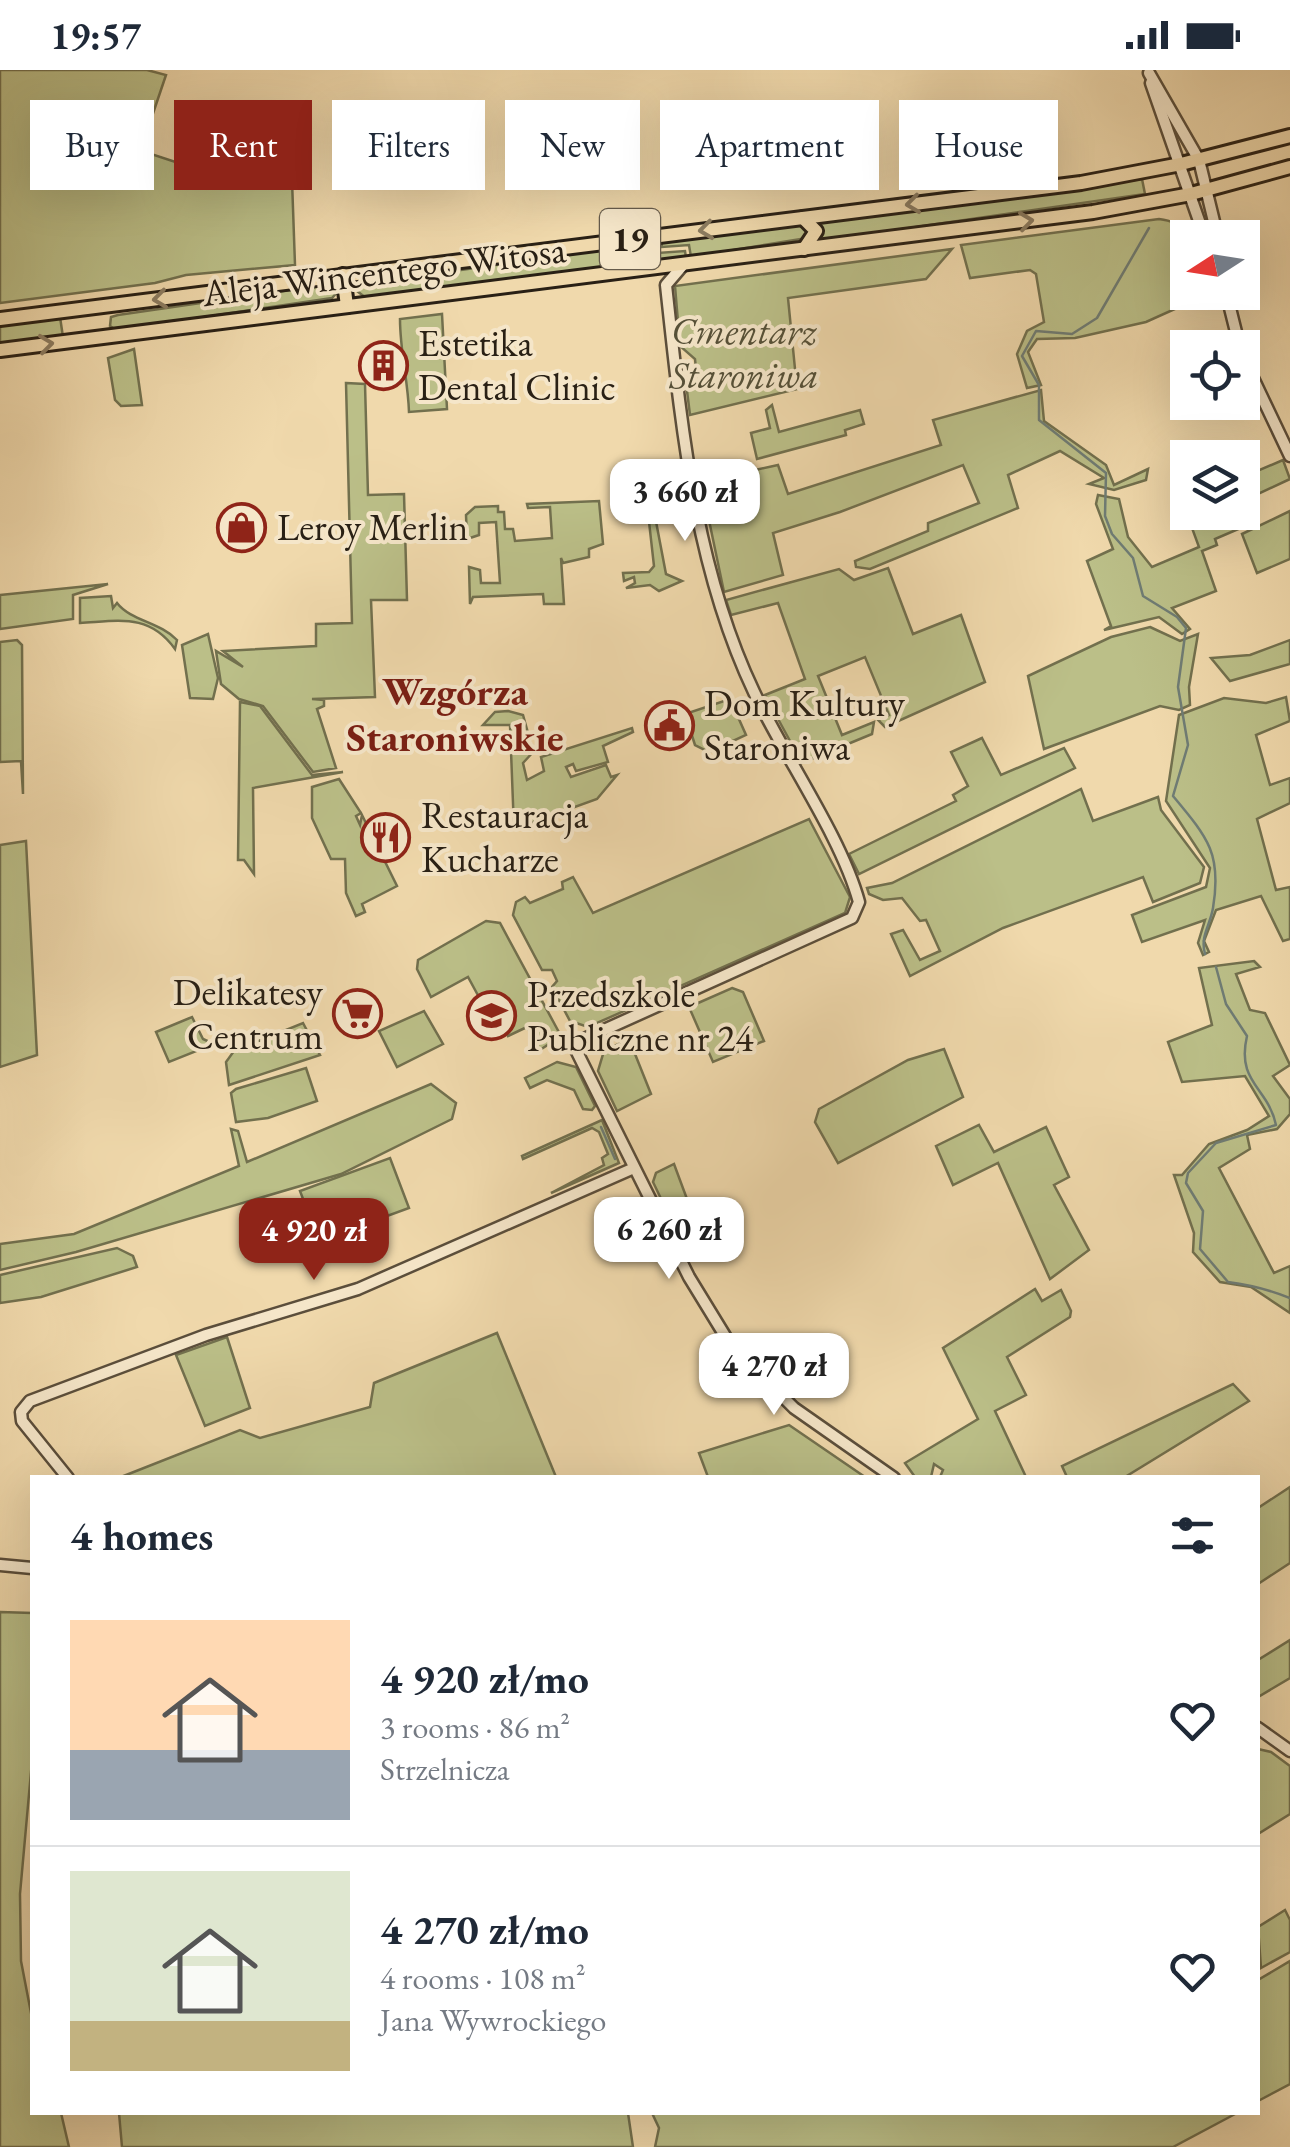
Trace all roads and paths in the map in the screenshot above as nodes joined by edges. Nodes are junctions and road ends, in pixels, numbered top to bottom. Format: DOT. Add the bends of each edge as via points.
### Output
graph roads {
  1 [pos="1149,72"];
  2 [pos="1290,136"];
  3 [pos="1200,160"];
  4 [pos="1180,164"];
  5 [pos="1290,167"];
  6 [pos="1208,189"];
  7 [pos="1191,194"];
  8 [pos="803,218"];
  9 [pos="1199,220"];
  10 [pos="1214,220"];
  11 [pos="804,249"];
  12 [pos="685,264"];
  13 [pos="642,269"];
  14 [pos="343,276"];
  15 [pos="666,285"];
  16 [pos="347,306"];
  17 [pos="0,320"];
  18 [pos="0,350"];
  19 [pos="1260,393"];
  20 [pos="1290,456"];
  21 [pos="634,1168"];
  22 [pos="65,1475"];
  23 [pos="890,1475"];
  24 [pos="0,1565"];
  25 [pos="30,1568"];
  26 [pos="1260,1729"];
  27 [pos="1290,1751"];
  1 -- 3 [label="street"];
  1 -- 4 [label="street"];
  2 -- 3 [label="main road, 19"];
  3 -- 4 [label="main road, 19"];
  3 -- 6 [label="street"];
  4 -- 7 [label="street"];
  4 -- 8 [label="main road, Aleja Wincentego Witosa / 19, one-way"];
  5 -- 6 [label="main road, 19"];
  6 -- 7 [label="main road, 19"];
  6 -- 10 [label="street"];
  7 -- 9 [label="street"];
  11 -- 7 [label="main road, Aleja Wincentego Witosa / 19, one-way"];
  8 -- 11 [label="main road" via="816,231"];
  8 -- 14 [label="main road, Aleja Wincentego Witosa / 19, one-way"];
  11 -- 12 [label="main road, Aleja Wincentego Witosa / 19"];
  12 -- 13 [label="main road, Aleja Wincentego Witosa / 19"];
  12 -- 15 [label="street"];
  13 -- 15 [label="street"];
  13 -- 16 [label="main road, Aleja Wincentego Witosa / 19"];
  14 -- 16 [label="main road"];
  14 -- 17 [label="main road, Aleja Wincentego Witosa / 19, one-way"];
  15 -- 21 [label="street" via="679,406 717,597 754,692 860,902 852,918 573,1044"];
  18 -- 16 [label="main road, Aleja Wincentego Witosa / 19, one-way"];
  19 -- 20 [label="street"];
  21 -- 22 [label="street" via="358,1289 30,1401 21,1412 24,1426"];
  21 -- 23 [label="street" via="705,1307 744,1362 794,1408"];
  24 -- 25 [label="street"];
  26 -- 27 [label="street"];
}
